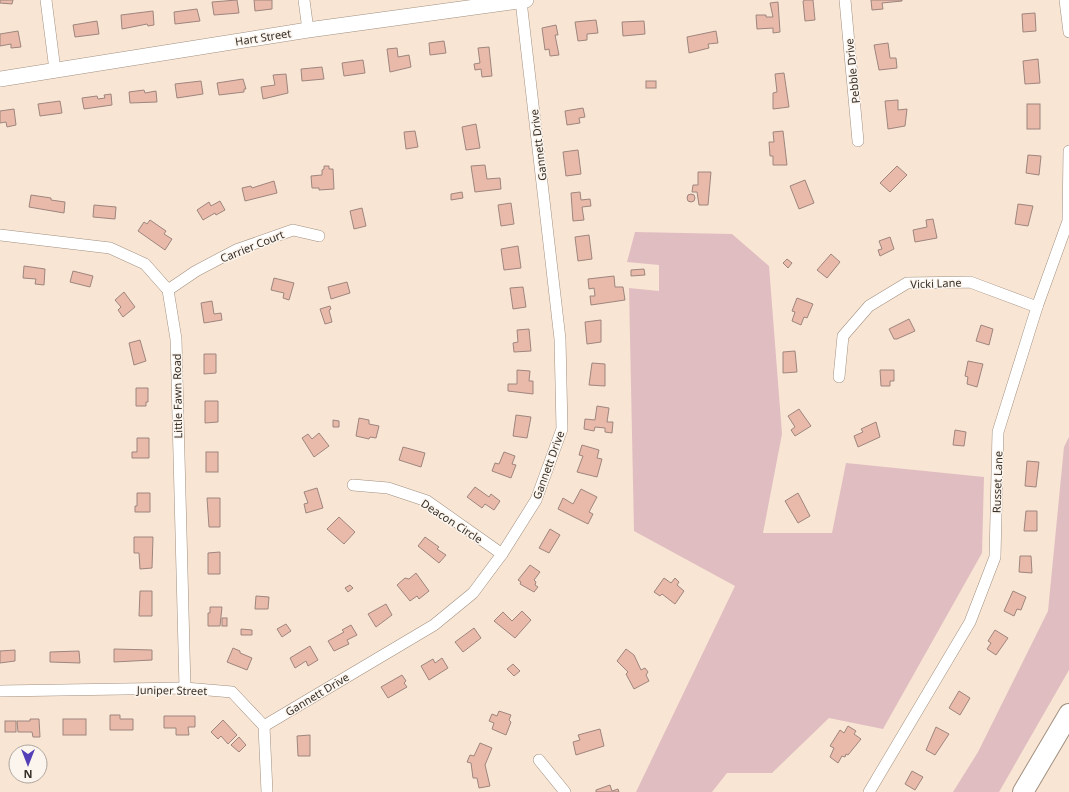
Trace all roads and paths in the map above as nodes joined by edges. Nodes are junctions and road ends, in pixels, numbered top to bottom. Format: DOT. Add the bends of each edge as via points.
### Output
graph roads {
  1 [pos="46,0"];
  2 [pos="304,0"];
  3 [pos="523,0"];
  4 [pos="845,0"];
  5 [pos="1065,0"];
  6 [pos="308,30"];
  7 [pos="1069,32"];
  8 [pos="56,70"];
  9 [pos="0,79"];
  10 [pos="858,141"];
  11 [pos="1069,151"];
  12 [pos="0,234"];
  13 [pos="319,236"];
  14 [pos="168,290"];
  15 [pos="1037,307"];
  16 [pos="839,377"];
  17 [pos="353,485"];
  18 [pos="502,554"];
  19 [pos="185,688"];
  20 [pos="0,691"];
  21 [pos="1069,714"];
  22 [pos="264,726"];
  23 [pos="539,760"];
  24 [pos="267,792"];
  25 [pos="565,792"];
  26 [pos="868,792"];
  27 [pos="1023,792"];
  1 -- 8 [label="street"];
  2 -- 6 [label="street"];
  3 -- 6 [label="street, Hart Street"];
  3 -- 18 [label="street, Gannett Drive" via="560,339 562,429 536,500"];
  4 -- 10 [label="street, Pebble Drive"];
  5 -- 7 [label="street"];
  6 -- 8 [label="street, Hart Street"];
  8 -- 9 [label="street, Hart Street"];
  11 -- 15 [label="street, Russet Lane" via="1068,221"];
  12 -- 14 [label="street" via="110,248 145,264"];
  13 -- 14 [label="street, Carrier Court" via="293,230 236,250 196,271"];
  14 -- 19 [label="street, Little Fawn Road" via="176,339"];
  15 -- 16 [label="street, Vicki Lane" via="970,282 907,283 869,306 843,336"];
  15 -- 26 [label="street, Russet Lane" via="998,432 995,557 970,622"];
  17 -- 18 [label="street, Deacon Circle" via="388,488 427,501"];
  18 -- 22 [label="street, Gannett Drive" via="473,593 434,625"];
  19 -- 20 [label="street, Juniper Street"];
  19 -- 22 [label="street, Juniper Street" via="232,692"];
  21 -- 27 [label="highway"];
  22 -- 24 [label="street"];
  23 -- 25 [label="street"];
}
